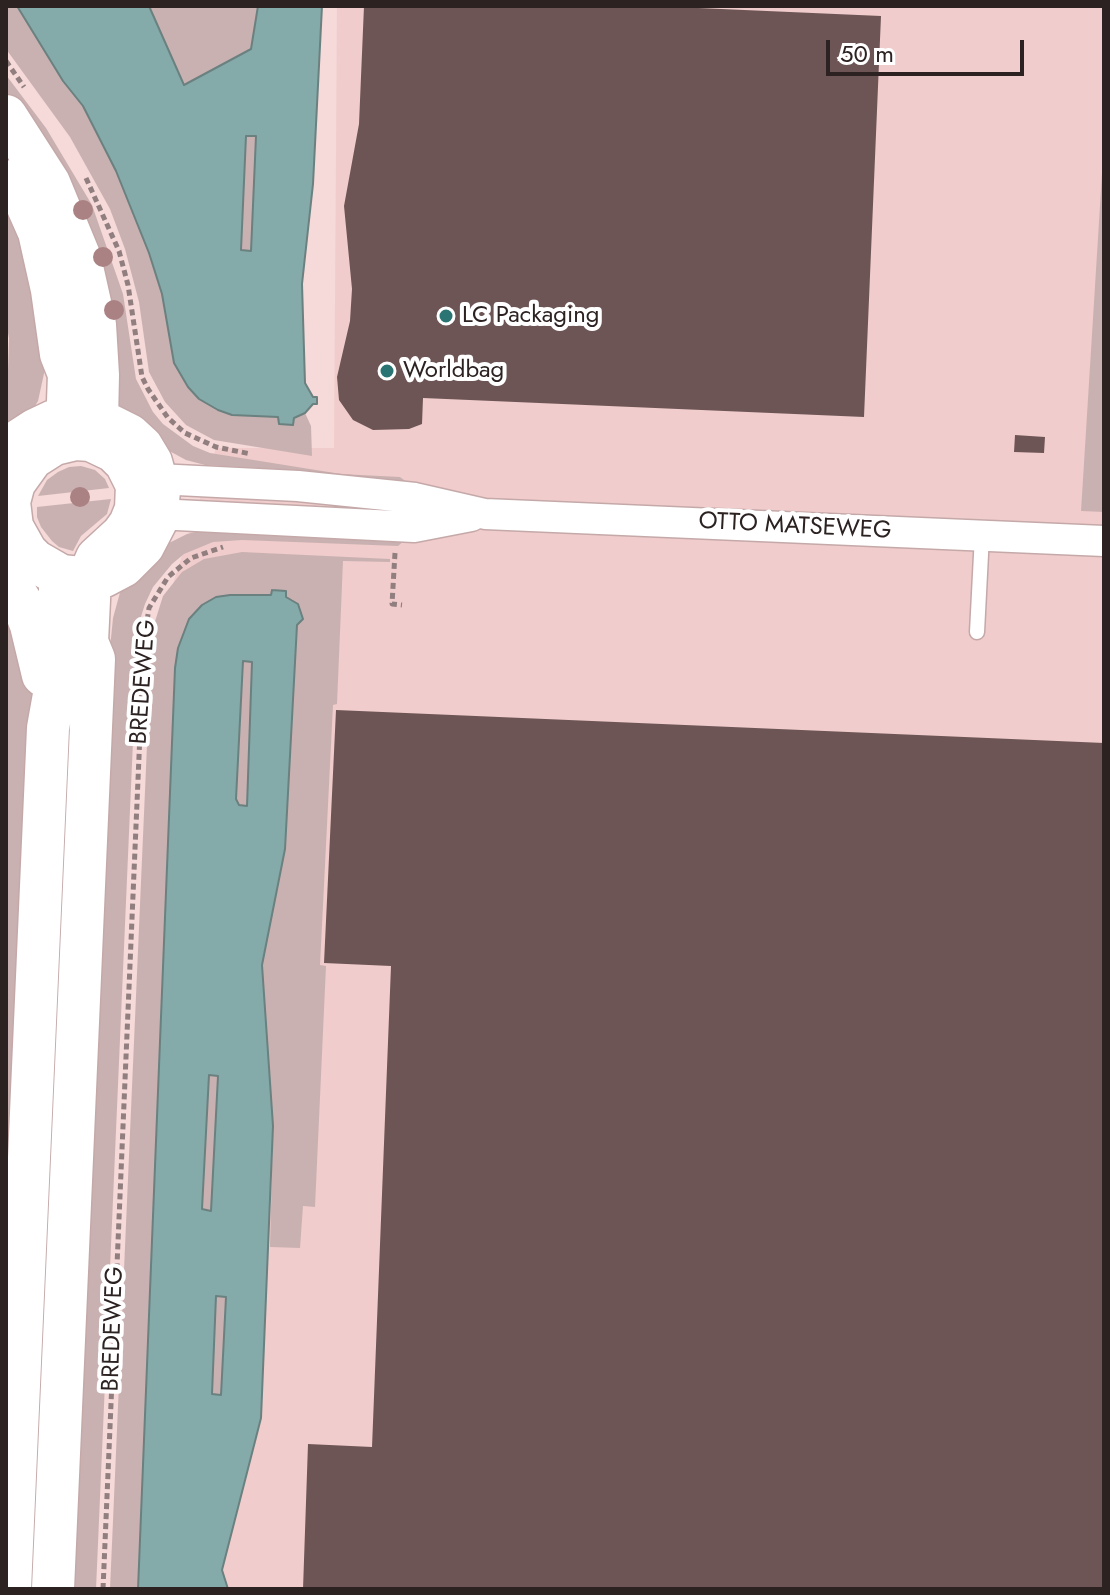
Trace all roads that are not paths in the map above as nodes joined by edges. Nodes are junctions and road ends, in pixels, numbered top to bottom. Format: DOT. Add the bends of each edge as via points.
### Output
graph roads {
  1 [pos="16,103"];
  2 [pos="6,162"];
  3 [pos="69,426"];
  4 [pos="9,480"];
  5 [pos="149,490"];
  6 [pos="485,514"];
  7 [pos="982,535"];
  8 [pos="1104,541"];
  9 [pos="87,576"];
  10 [pos="6,578"];
  11 [pos="977,632"];
  12 [pos="48,728"];
  13 [pos="10,1589"];
  14 [pos="53,1589"];
  1 -- 3 [label="main road" via="80,258 95,325"];
  2 -- 3 [label="main road" via="39,232 61,354 53,373 52,399"];
  3 -- 4 [label="main road"];
  3 -- 5 [label="main road" via="122,430 136,441 147,454"];
  4 -- 9 [label="main road" via="12,527 26,552 47,570"];
  5 -- 6 [label="street, OTTO MATSEWEG" via="298,486 415,498"];
  5 -- 6 [label="street, OTTO MATSEWEG" via="414,527"];
  5 -- 9 [label="main road" via="143,546 129,561"];
  6 -- 7 [label="street, OTTO MATSEWEG"];
  7 -- 8 [label="street, OTTO MATSEWEG"];
  7 -- 11 [label="lane"];
  9 -- 12 [label="main road"];
  9 -- 14 [label="main road, BREDEWEG" via="103,643 94,659"];
  10 -- 12 [label="main road" via="36,641"];
  12 -- 13 [label="main road"];
}
